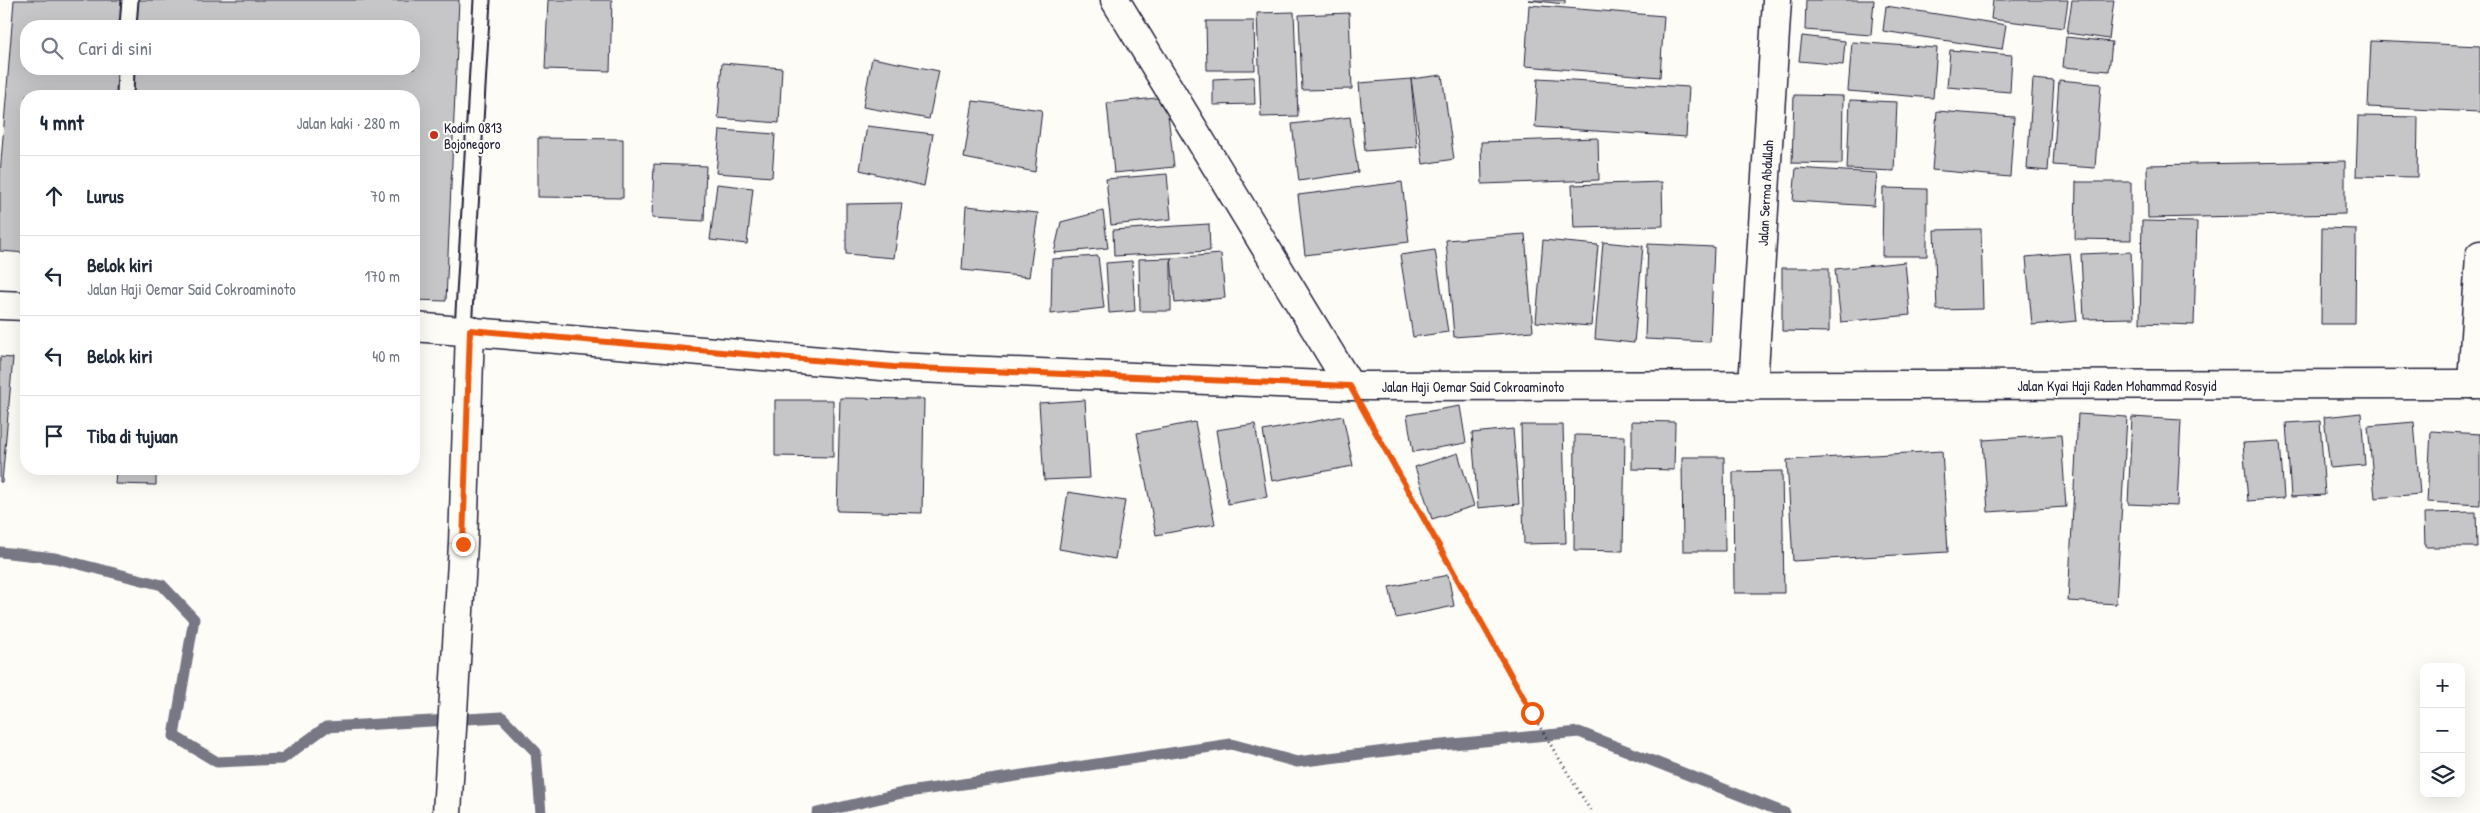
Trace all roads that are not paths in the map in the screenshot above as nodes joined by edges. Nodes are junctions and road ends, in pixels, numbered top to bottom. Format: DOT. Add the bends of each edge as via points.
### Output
graph roads {
  1 [pos="130,0"];
  2 [pos="482,0"];
  3 [pos="1777,0"];
  4 [pos="1123,3"];
  5 [pos="128,20"];
  6 [pos="126,75"];
  7 [pos="125,90"];
  8 [pos="2480,255"];
  9 [pos="0,305"];
  10 [pos="20,306"];
  11 [pos="420,327"];
  12 [pos="467,330"];
  13 [pos="2476,384"];
  14 [pos="1350,386"];
  15 [pos="1753,386"];
  16 [pos="447,813"];
  1 -- 5 [label="lane"];
  2 -- 12 [label="lane"];
  3 -- 15 [label="main road, Jalan Serma Abdullah"];
  4 -- 14 [label="main road"];
  6 -- 7 [label="lane"];
  8 -- 13 [label="main road"];
  9 -- 10 [label="main road"];
  11 -- 12 [label="main road, Jalan Haji Oemar Said Cokroaminoto"];
  12 -- 14 [label="main road, Jalan Haji Oemar Said Cokroaminoto" via="894,367"];
  12 -- 16 [label="main road" via="463,544"];
  13 -- 15 [label="main road, Jalan Kyai Haji Raden Mohammad Rosyid"];
  14 -- 15 [label="main road, Jalan Haji Oemar Said Cokroaminoto"];
}
